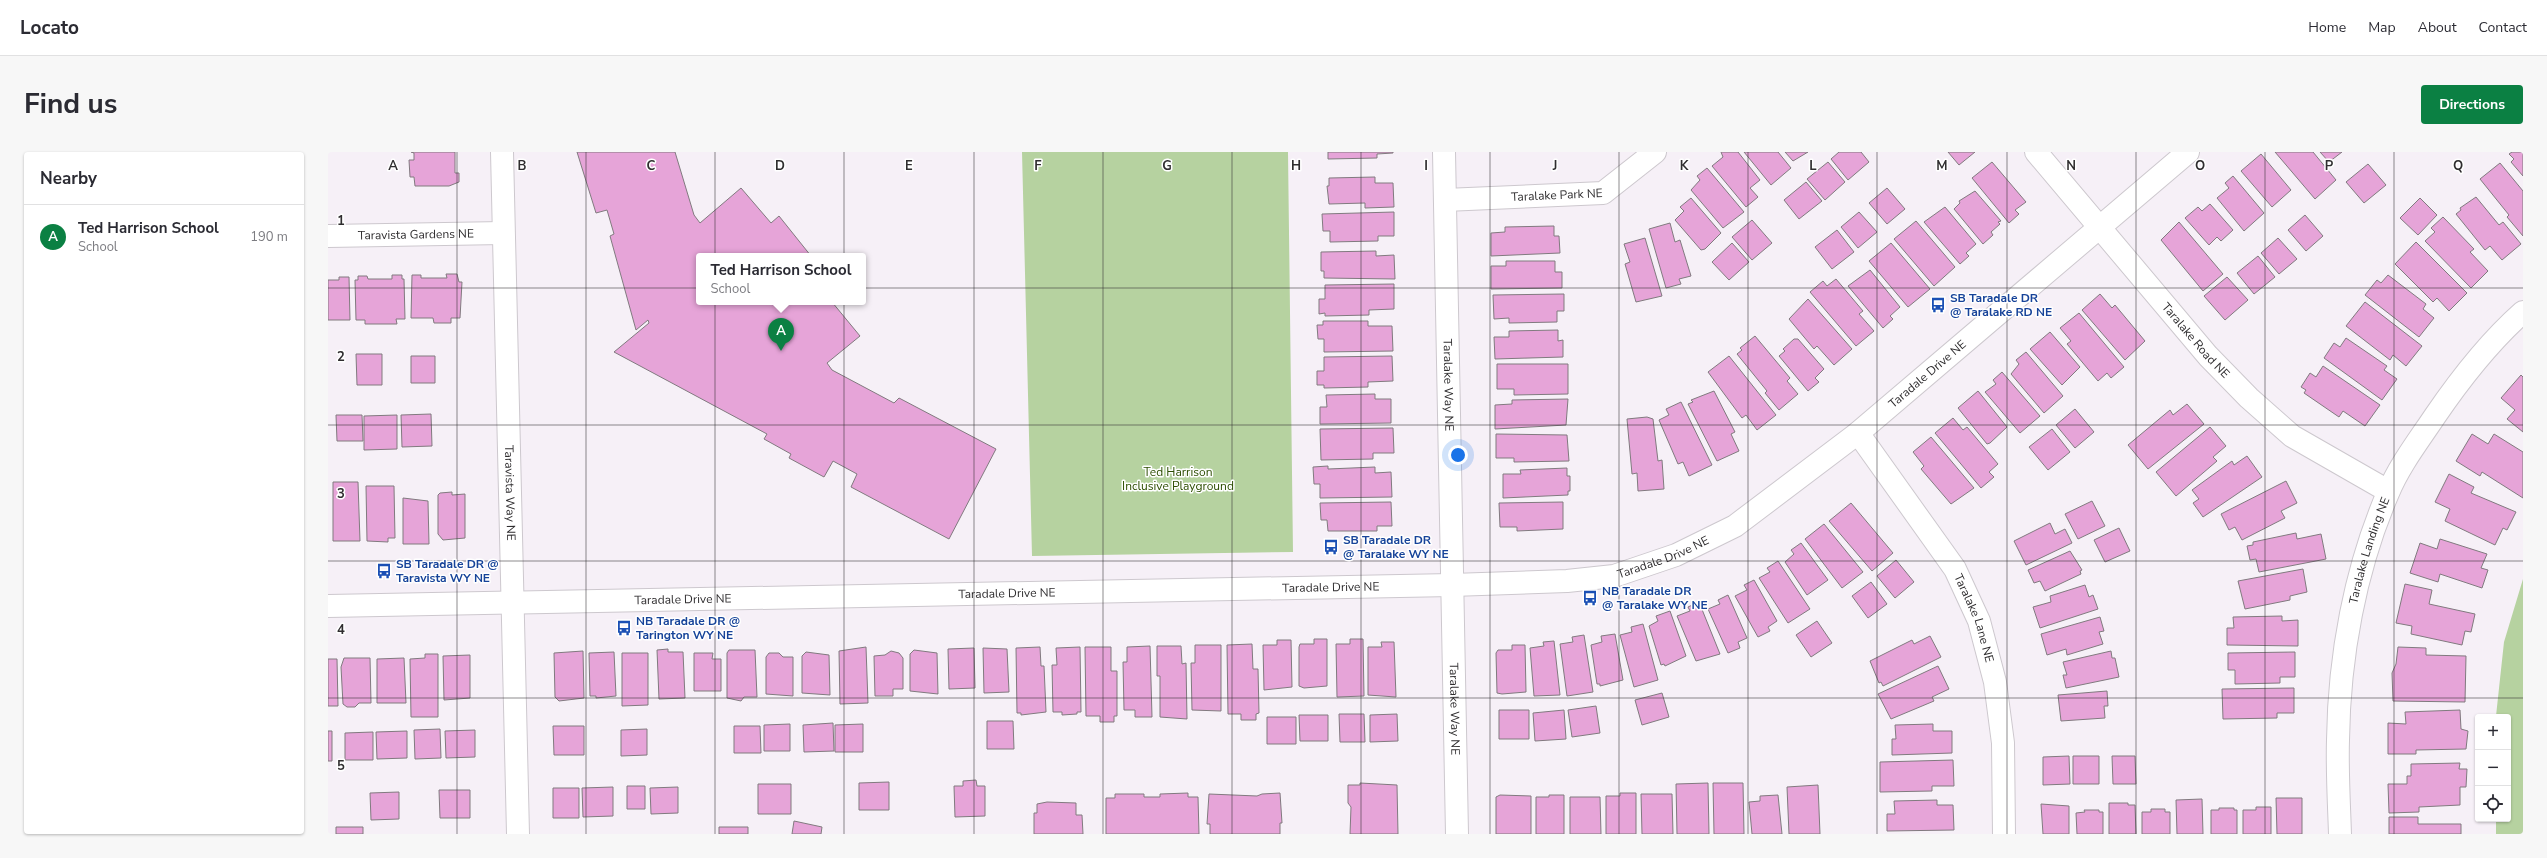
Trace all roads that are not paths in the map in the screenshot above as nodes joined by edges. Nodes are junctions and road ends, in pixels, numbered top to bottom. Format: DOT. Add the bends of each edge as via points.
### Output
graph roads {
  1 [pos="502,152"];
  2 [pos="1444,152"];
  3 [pos="1655,152"];
  4 [pos="2036,152"];
  5 [pos="2188,152"];
  6 [pos="1445,200"];
  7 [pos="2098,229"];
  8 [pos="503,233"];
  9 [pos="328,236"];
  10 [pos="2523,312"];
  11 [pos="1858,433"];
  12 [pos="2388,491"];
  13 [pos="1452,585"];
  14 [pos="513,602"];
  15 [pos="328,606"];
  16 [pos="518,834"];
  17 [pos="1457,834"];
  18 [pos="2004,834"];
  19 [pos="2340,834"];
  1 -- 8 [label="street, Taravista Way NE"];
  2 -- 6 [label="street, Taralake Way NE"];
  3 -- 6 [label="street, Taralake Park NE" via="1603,193"];
  4 -- 7 [label="street, Taralake Road NE"];
  5 -- 7 [label="street, Taradale Drive NE"];
  6 -- 13 [label="street, Taralake Way NE"];
  7 -- 11 [label="street, Taradale Drive NE"];
  7 -- 12 [label="street, Taralake Road NE" via="2208,356 2292,436"];
  8 -- 9 [label="street, Taravista Gardens NE"];
  8 -- 14 [label="street, Taravista Way NE"];
  10 -- 12 [label="street, Taralake Landing NE" via="2462,376 2419,439"];
  11 -- 13 [label="street, Taradale Drive NE" via="1735,526 1676,555 1614,576 1567,581"];
  11 -- 18 [label="street, Taralake Lane NE" via="1955,569 1979,620 1995,682 2003,743"];
  12 -- 19 [label="street, Taralake Landing NE" via="2374,530 2352,611 2342,675 2338,740"];
  13 -- 14 [label="street, Taradale Drive NE"];
  13 -- 17 [label="street, Taralake Way NE"];
  14 -- 15 [label="street, Taradale Drive NE"];
  14 -- 16 [label="street, Taravista Way NE"];
}
